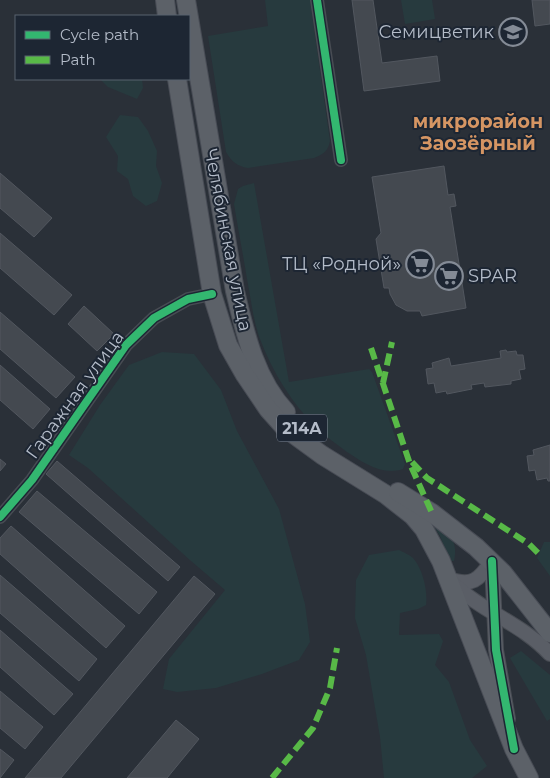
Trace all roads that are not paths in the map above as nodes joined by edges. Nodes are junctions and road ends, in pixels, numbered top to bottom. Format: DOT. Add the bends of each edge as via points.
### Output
graph roads {
  1 [pos="164,0"];
  2 [pos="186,0"];
  3 [pos="317,0"];
  4 [pos="167,15"];
  5 [pos="189,15"];
  6 [pos="190,24"];
  7 [pos="177,80"];
  8 [pos="341,160"];
  9 [pos="235,291"];
  10 [pos="212,294"];
  11 [pos="0,517"];
  12 [pos="428,521"];
  13 [pos="492,561"];
  14 [pos="448,579"];
  15 [pos="494,614"];
  16 [pos="550,633"];
  17 [pos="550,654"];
  18 [pos="514,749"];
  19 [pos="529,778"];
  1 -- 4 [label="main road"];
  2 -- 5 [label="main road, Челябинская улица / 214А"];
  3 -- 8 [label="street"];
  6 -- 9 [label="main road, Челябинская улица / 214А"];
  7 -- 10 [label="main road, Челябинская улица"];
  9 -- 10 [label="main road"];
  9 -- 12 [label="main road, Челябинская улица / 214А" via="258,371 277,402 305,432"];
  10 -- 11 [label="street, Гаражная улица" via="188,299 154,318 126,345 32,480"];
  10 -- 12 [label="main road, Челябинская улица" via="228,345 244,375 285,428"];
  12 -- 13 [label="main road" via="476,547"];
  12 -- 14 [label="main road"];
  13 -- 14 [label="street" via="473,581 466,583"];
  13 -- 15 [label="street"];
  13 -- 16 [label="main road"];
  14 -- 15 [label="street"];
  14 -- 18 [label="main road"];
  15 -- 17 [label="street" via="526,632"];
  15 -- 18 [label="street" via="496,650"];
  18 -- 19 [label="main road"];
}
